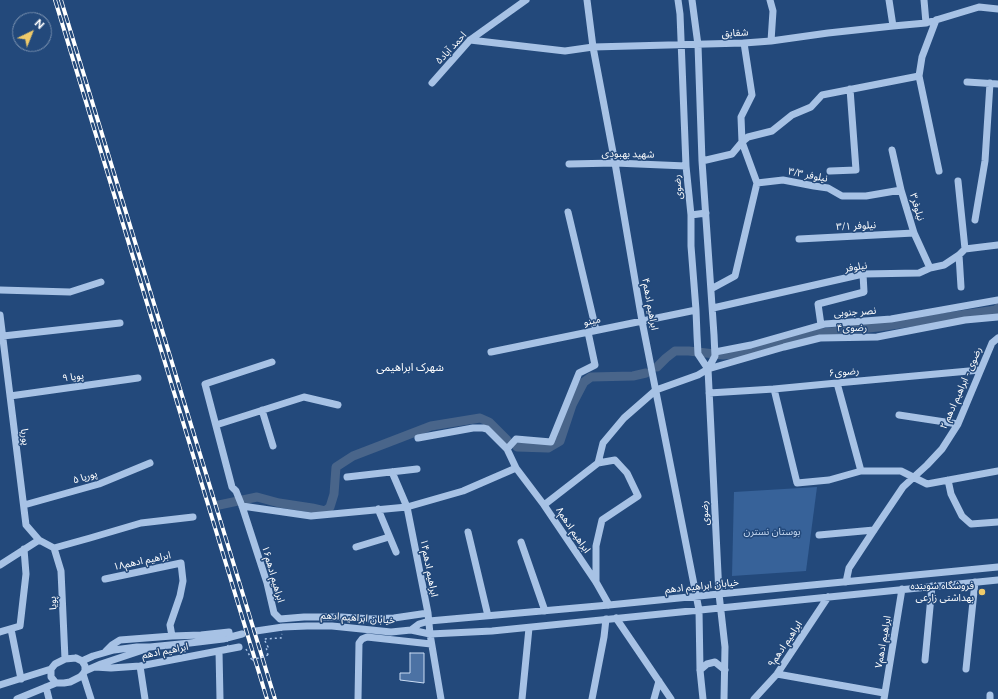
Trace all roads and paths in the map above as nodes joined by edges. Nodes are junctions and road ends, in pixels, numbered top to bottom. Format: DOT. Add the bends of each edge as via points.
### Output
graph roads {
  1 [pos="526,0"];
  2 [pos="587,0"];
  3 [pos="678,0"];
  4 [pos="692,0"];
  5 [pos="770,0"];
  6 [pos="890,0"];
  7 [pos="924,0"];
  8 [pos="998,9"];
  9 [pos="936,20"];
  10 [pos="926,23"];
  11 [pos="893,26"];
  12 [pos="470,40"];
  13 [pos="771,41"];
  14 [pos="744,43"];
  15 [pos="682,45"];
  16 [pos="698,45"];
  17 [pos="594,47"];
  18 [pos="918,76"];
  19 [pos="967,82"];
  20 [pos="432,83"];
  21 [pos="990,83"];
  22 [pos="998,84"];
  23 [pos="850,89"];
  24 [pos="742,142"];
  25 [pos="892,150"];
  26 [pos="702,161"];
  27 [pos="615,163"];
  28 [pos="569,164"];
  29 [pos="686,166"];
  30 [pos="830,171"];
  31 [pos="938,171"];
  32 [pos="958,181"];
  33 [pos="758,183"];
  34 [pos="901,190"];
  35 [pos="568,212"];
  36 [pos="706,213"];
  37 [pos="691,215"];
  38 [pos="975,220"];
  39 [pos="914,232"];
  40 [pos="799,239"];
  41 [pos="998,245"];
  42 [pos="965,249"];
  43 [pos="959,255"];
  44 [pos="930,268"];
  45 [pos="863,274"];
  46 [pos="101,282"];
  47 [pos="961,287"];
  48 [pos="711,289"];
  49 [pos="0,290"];
  50 [pos="998,300"];
  51 [pos="713,308"];
  52 [pos="696,310"];
  53 [pos="0,315"];
  54 [pos="998,317"];
  55 [pos="642,321"];
  56 [pos="120,323"];
  57 [pos="821,325"];
  58 [pos="592,331"];
  59 [pos="3,336"];
  60 [pos="998,338"];
  61 [pos="491,352"];
  62 [pos="715,352"];
  63 [pos="272,362"];
  64 [pos="708,369"];
  65 [pos="980,370"];
  66 [pos="138,378"];
  67 [pos="837,383"];
  68 [pos="774,389"];
  69 [pos="656,390"];
  70 [pos="709,393"];
  71 [pos="10,396"];
  72 [pos="338,405"];
  73 [pos="262,410"];
  74 [pos="899,415"];
  75 [pos="958,424"];
  76 [pos="216,425"];
  77 [pos="418,438"];
  78 [pos="273,446"];
  79 [pos="507,449"];
  80 [pos="150,463"];
  81 [pos="598,463"];
  82 [pos="516,468"];
  83 [pos="417,469"];
  84 [pos="861,471"];
  85 [pos="998,471"];
  86 [pos="392,472"];
  87 [pos="914,476"];
  88 [pos="347,478"];
  89 [pos="948,480"];
  90 [pos="24,505"];
  91 [pos="544,505"];
  92 [pos="242,506"];
  93 [pos="407,507"];
  94 [pos="378,510"];
  95 [pos="193,517"];
  96 [pos="998,522"];
  97 [pos="874,530"];
  98 [pos="468,532"];
  99 [pos="819,534"];
  100 [pos="389,537"];
  101 [pos="38,540"];
  102 [pos="521,542"];
  103 [pos="356,547"];
  104 [pos="54,548"];
  105 [pos="24,549"];
  106 [pos="396,552"];
  107 [pos="0,565"];
  108 [pos="998,568"];
  109 [pos="104,579"];
  110 [pos="998,580"];
  111 [pos="596,582"];
  112 [pos="846,582"];
  113 [pos="975,582"];
  114 [pos="932,586"];
  115 [pos="902,590"];
  116 [pos="719,594"];
  117 [pos="696,596"];
  118 [pos="828,597"];
  119 [pos="609,605"];
  120 [pos="721,608"];
  121 [pos="699,610"];
  122 [pos="545,611"];
  123 [pos="428,614"];
  124 [pos="488,616"];
  125 [pos="616,618"];
  126 [pos="606,619"];
  127 [pos="429,621"];
  128 [pos="280,624"];
  129 [pos="530,628"];
  130 [pos="11,629"];
  131 [pos="411,630"];
  132 [pos="256,631"];
  133 [pos="0,632"];
  134 [pos="228,634"];
  135 [pos="242,634"];
  136 [pos="430,634"];
  137 [pos="172,636"];
  138 [pos="431,644"];
  139 [pos="228,646"];
  140 [pos="242,646"];
  141 [pos="150,647"];
  142 [pos="220,651"];
  143 [pos="105,652"];
  144 [pos="65,659"];
  145 [pos="925,660"];
  146 [pos="82,661"];
  147 [pos="140,666"];
  148 [pos="95,667"];
  149 [pos="51,669"];
  150 [pos="966,669"];
  151 [pos="700,670"];
  152 [pos="725,670"];
  153 [pos="84,673"];
  154 [pos="777,674"];
  155 [pos="21,679"];
  156 [pos="659,681"];
  157 [pos="56,683"];
  158 [pos="0,685"];
  159 [pos="46,687"];
  160 [pos="884,696"];
  161 [pos="17,699"];
  162 [pos="49,699"];
  163 [pos="91,699"];
  164 [pos="145,699"];
  165 [pos="220,699"];
  166 [pos="358,699"];
  167 [pos="441,699"];
  168 [pos="522,699"];
  169 [pos="592,699"];
  170 [pos="654,699"];
  171 [pos="671,699"];
  172 [pos="703,699"];
  173 [pos="724,699"];
  174 [pos="754,699"];
  1 -- 12 [label="street, احمد آباد۵"];
  2 -- 17 [label="street, ابراهیم ادهم۴"];
  3 -- 15 [label="street, رضوی"];
  4 -- 16 [label="street, رضوی"];
  5 -- 13 [label="street" via="773,11"];
  6 -- 11 [label="street"];
  7 -- 10 [label="street"];
  8 -- 9 [label="street, شقایق" via="979,7"];
  9 -- 10 [label="street, شقایق"];
  9 -- 18 [label="street" via="922,57"];
  10 -- 11 [label="street, شقایق"];
  11 -- 13 [label="street, شقایق"];
  12 -- 17 [label="street, شقایق" via="565,51"];
  12 -- 20 [label="street, احمد آباد۵"];
  13 -- 14 [label="street, شقایق"];
  14 -- 16 [label="street, شقایق"];
  14 -- 24 [label="street" via="752,95 741,117"];
  15 -- 16 [label="street, شقایق"];
  15 -- 17 [label="street, شقایق"];
  15 -- 29 [label="street, رضوی"];
  16 -- 26 [label="street, رضوی"];
  17 -- 27 [label="street, ابراهیم ادهم۴"];
  18 -- 23 [label="street"];
  18 -- 31 [label="street"];
  19 -- 21 [label="street"];
  21 -- 22 [label="street"];
  21 -- 38 [label="street" via="985,161"];
  23 -- 24 [label="street" via="822,95 811,107 792,114 772,131 748,137"];
  23 -- 30 [label="street" via="856,170"];
  24 -- 26 [label="street" via="732,154"];
  24 -- 33 [label="street"];
  25 -- 34 [label="street, نیلوفر۳"];
  26 -- 36 [label="street, رضوی"];
  27 -- 28 [label="street, شهید بهبودی"];
  27 -- 29 [label="street, شهید بهبودی"];
  27 -- 55 [label="street, ابراهیم ادهم۴"];
  29 -- 37 [label="street, رضوی"];
  32 -- 42 [label="street"];
  33 -- 34 [label="street, نیلوفر ۳/۳" via="783,180 828,188 842,196 866,196"];
  33 -- 48 [label="street" via="735,276"];
  34 -- 39 [label="street, نیلوفر۳"];
  35 -- 58 [label="street"];
  36 -- 37 [label="street"];
  36 -- 48 [label="street, رضوی"];
  37 -- 52 [label="street, رضوی"];
  39 -- 40 [label="street, نیلوفر ۳/۱"];
  39 -- 44 [label="street, نیلوفر۳"];
  41 -- 42 [label="street"];
  42 -- 43 [label="street, نیلوفر"];
  43 -- 44 [label="street, نیلوفر" via="944,265"];
  43 -- 47 [label="street"];
  44 -- 45 [label="street, نیلوفر" via="919,273"];
  45 -- 51 [label="street, نیلوفر"];
  45 -- 57 [label="street" via="864,292 818,304"];
  46 -- 49 [label="street" via="70,292"];
  48 -- 51 [label="street, رضوی"];
  50 -- 57 [label="street, نصر جنوبی" via="891,319"];
  51 -- 62 [label="street, رضوی"];
  52 -- 55 [label="street, مینو"];
  52 -- 64 [label="street, رضوی" via="698,354"];
  53 -- 59 [label="street, پوریا"];
  54 -- 64 [label="street, رضوی۴" via="964,320 877,337 820,338"];
  55 -- 58 [label="street, مینو"];
  55 -- 69 [label="street, ابراهیم ادهم۴"];
  56 -- 59 [label="street"];
  57 -- 62 [label="street, نصر جنوبی"];
  58 -- 61 [label="street, مینو"];
  58 -- 79 [label="street" via="595,365 579,373 551,442 516,439"];
  59 -- 71 [label="street, پوریا"];
  60 -- 65 [label="street, رضوی - ابراهیم ادهم ۲" via="992,343"];
  62 -- 64 [label="street, رضوی"];
  63 -- 76 [label="street, ابراهیم ادهم۱۶" via="205,384"];
  64 -- 69 [label="street, رضوی۴"];
  64 -- 70 [label="street, رضوی"];
  65 -- 67 [label="street, رضوی۶"];
  65 -- 75 [label="street, رضوی - ابراهیم ادهم ۲"];
  66 -- 71 [label="street, پویا ۹"];
  67 -- 68 [label="street, رضوی۶"];
  67 -- 84 [label="street"];
  68 -- 70 [label="street, رضوی۶"];
  68 -- 84 [label="street" via="797,483 829,480"];
  69 -- 81 [label="street" via="624,418 603,443"];
  69 -- 117 [label="street, ابراهیم ادهم۴"];
  70 -- 116 [label="street, رضوی"];
  71 -- 90 [label="street, پوریا"];
  72 -- 73 [label="street" via="304,397"];
  73 -- 76 [label="street"];
  73 -- 78 [label="street"];
  74 -- 75 [label="street"];
  75 -- 87 [label="street, رضوی - ابراهیم ادهم ۲" via="942,449"];
  76 -- 92 [label="street, ابراهیم ادهم۱۶" via="232,486"];
  77 -- 79 [label="street, ابراهیم ادهم۸" via="483,428"];
  79 -- 82 [label="street, ابراهیم ادهم۸"];
  80 -- 90 [label="street, پوریا ۵" via="99,484"];
  81 -- 91 [label="street"];
  81 -- 111 [label="street" via="615,460 627,473 638,496 602,520 596,546"];
  82 -- 91 [label="street, ابراهیم ادهم۸"];
  82 -- 93 [label="street" via="463,491"];
  83 -- 86 [label="street"];
  84 -- 87 [label="street" via="901,471"];
  85 -- 89 [label="street"];
  86 -- 88 [label="street"];
  86 -- 93 [label="street, ابراهیم ادهم۱۴"];
  87 -- 89 [label="street" via="927,484"];
  87 -- 97 [label="street, رضوی - ابراهیم ادهم ۲"];
  89 -- 96 [label="street" via="951,494 962,516 971,524"];
  90 -- 101 [label="street, پوریا" via="26,525"];
  91 -- 111 [label="street, ابراهیم ادهم۸"];
  92 -- 94 [label="street" via="311,516"];
  92 -- 123 [label="street, ابراهیم ادهم۱۶" via="274,613 280,619 372,619"];
  93 -- 94 [label="street"];
  93 -- 123 [label="street, ابراهیم ادهم۱۴"];
  94 -- 100 [label="street"];
  95 -- 104 [label="street" via="141,523"];
  97 -- 99 [label="street"];
  97 -- 112 [label="street, رضوی - ابراهیم ادهم ۲" via="849,568"];
  98 -- 124 [label="street"];
  100 -- 103 [label="street"];
  100 -- 106 [label="street"];
  101 -- 104 [label="street, پوریا"];
  101 -- 105 [label="street"];
  102 -- 122 [label="street"];
  104 -- 144 [label="street, پویا" via="61,571"];
  105 -- 107 [label="street"];
  105 -- 130 [label="street" via="26,574 20,626"];
  108 -- 112 [label="street, خیابان ابراهیم ادهم"];
  109 -- 137 [label="street, ابراهیم ادهم۱۸" via="181,563 183,581 170,625"];
  110 -- 113 [label="street, خیابان ابراهیم ادهم"];
  111 -- 119 [label="street, ابراهیم ادهم۸"];
  112 -- 116 [label="street, خیابان ابراهیم ادهم"];
  113 -- 114 [label="street, خیابان ابراهیم ادهم"];
  113 -- 150 [label="street"];
  114 -- 115 [label="street, خیابان ابراهیم ادهم"];
  114 -- 145 [label="street"];
  115 -- 118 [label="street, خیابان ابراهیم ادهم"];
  115 -- 160 [label="street, ابراهیم ادهم۷"];
  116 -- 117 [label="street, خیابان ابراهیم ادهم"];
  116 -- 120 [label="street, رضوی"];
  117 -- 119 [label="street, خیابان ابراهیم ادهم"];
  117 -- 121 [label="street, ابراهیم ادهم۴"];
  118 -- 120 [label="street, خیابان ابراهیم ادهم"];
  118 -- 154 [label="street, ابراهیم ادهم۹"];
  119 -- 122 [label="street, خیابان ابراهیم ادهم"];
  120 -- 121 [label="street, خیابان ابراهیم ادهم"];
  120 -- 152 [label="street, رضوی"];
  121 -- 125 [label="street, خیابان ابراهیم ادهم"];
  121 -- 151 [label="street, ابراهیم ادهم۴"];
  122 -- 124 [label="street, خیابان ابراهیم ادهم"];
  123 -- 127 [label="street, ابراهیم ادهم۱۴"];
  124 -- 127 [label="street, خیابان ابراهیم ادهم"];
  125 -- 126 [label="street, خیابان ابراهیم ادهم"];
  125 -- 156 [label="street"];
  126 -- 129 [label="street, خیابان ابراهیم ادهم"];
  126 -- 169 [label="street"];
  127 -- 131 [label="street, خیابان ابراهیم ادهم"];
  127 -- 136 [label="street, ابراهیم ادهم۱۴"];
  128 -- 140 [label="path, bridge" via="281,638 264,639 268,655 252,660"];
  129 -- 136 [label="street, خیابان ابراهیم ادهم"];
  129 -- 168 [label="street"];
  130 -- 133 [label="street"];
  130 -- 155 [label="street"];
  131 -- 132 [label="street, خیابان ابراهیم ادهم" via="391,632 326,626 283,627"];
  131 -- 136 [label="street, خیابان ابراهیم ادهم"];
  134 -- 137 [label="street, ابراهیم ادهم"];
  134 -- 139 [label="path, bridge"];
  135 -- 141 [label="street" via="223,639"];
  136 -- 138 [label="street, ابراهیم ادهم۱۴"];
  137 -- 143 [label="street, ابراهیم ادهم" via="120,640"];
  138 -- 166 [label="street" via="367,637 362,639 359,643"];
  138 -- 167 [label="street, ابراهیم ادهم۱۴"];
  140 -- 142 [label="street, ابراهیم ادهم"];
  141 -- 143 [label="street"];
  141 -- 148 [label="street"];
  142 -- 147 [label="street, ابراهیم ادهم"];
  142 -- 165 [label="street"];
  143 -- 146 [label="street"];
  144 -- 146 [label="street" via="76,658"];
  144 -- 149 [label="street"];
  146 -- 153 [label="street" via="85,666"];
  147 -- 148 [label="street, ابراهیم ادهم"];
  147 -- 164 [label="street"];
  148 -- 153 [label="street"];
  149 -- 155 [label="street"];
  149 -- 157 [label="street" via="51,676"];
  151 -- 152 [label="street" via="715,662"];
  151 -- 172 [label="street, ابراهیم ادهم۴"];
  152 -- 173 [label="street, رضوی"];
  153 -- 157 [label="street" via="70,682"];
  153 -- 163 [label="street"];
  154 -- 160 [label="street"];
  154 -- 174 [label="street, ابراهیم ادهم۹"];
  155 -- 158 [label="street"];
  156 -- 170 [label="street"];
  156 -- 171 [label="street"];
  157 -- 159 [label="street"];
  159 -- 161 [label="street"];
  159 -- 162 [label="street"];
}
